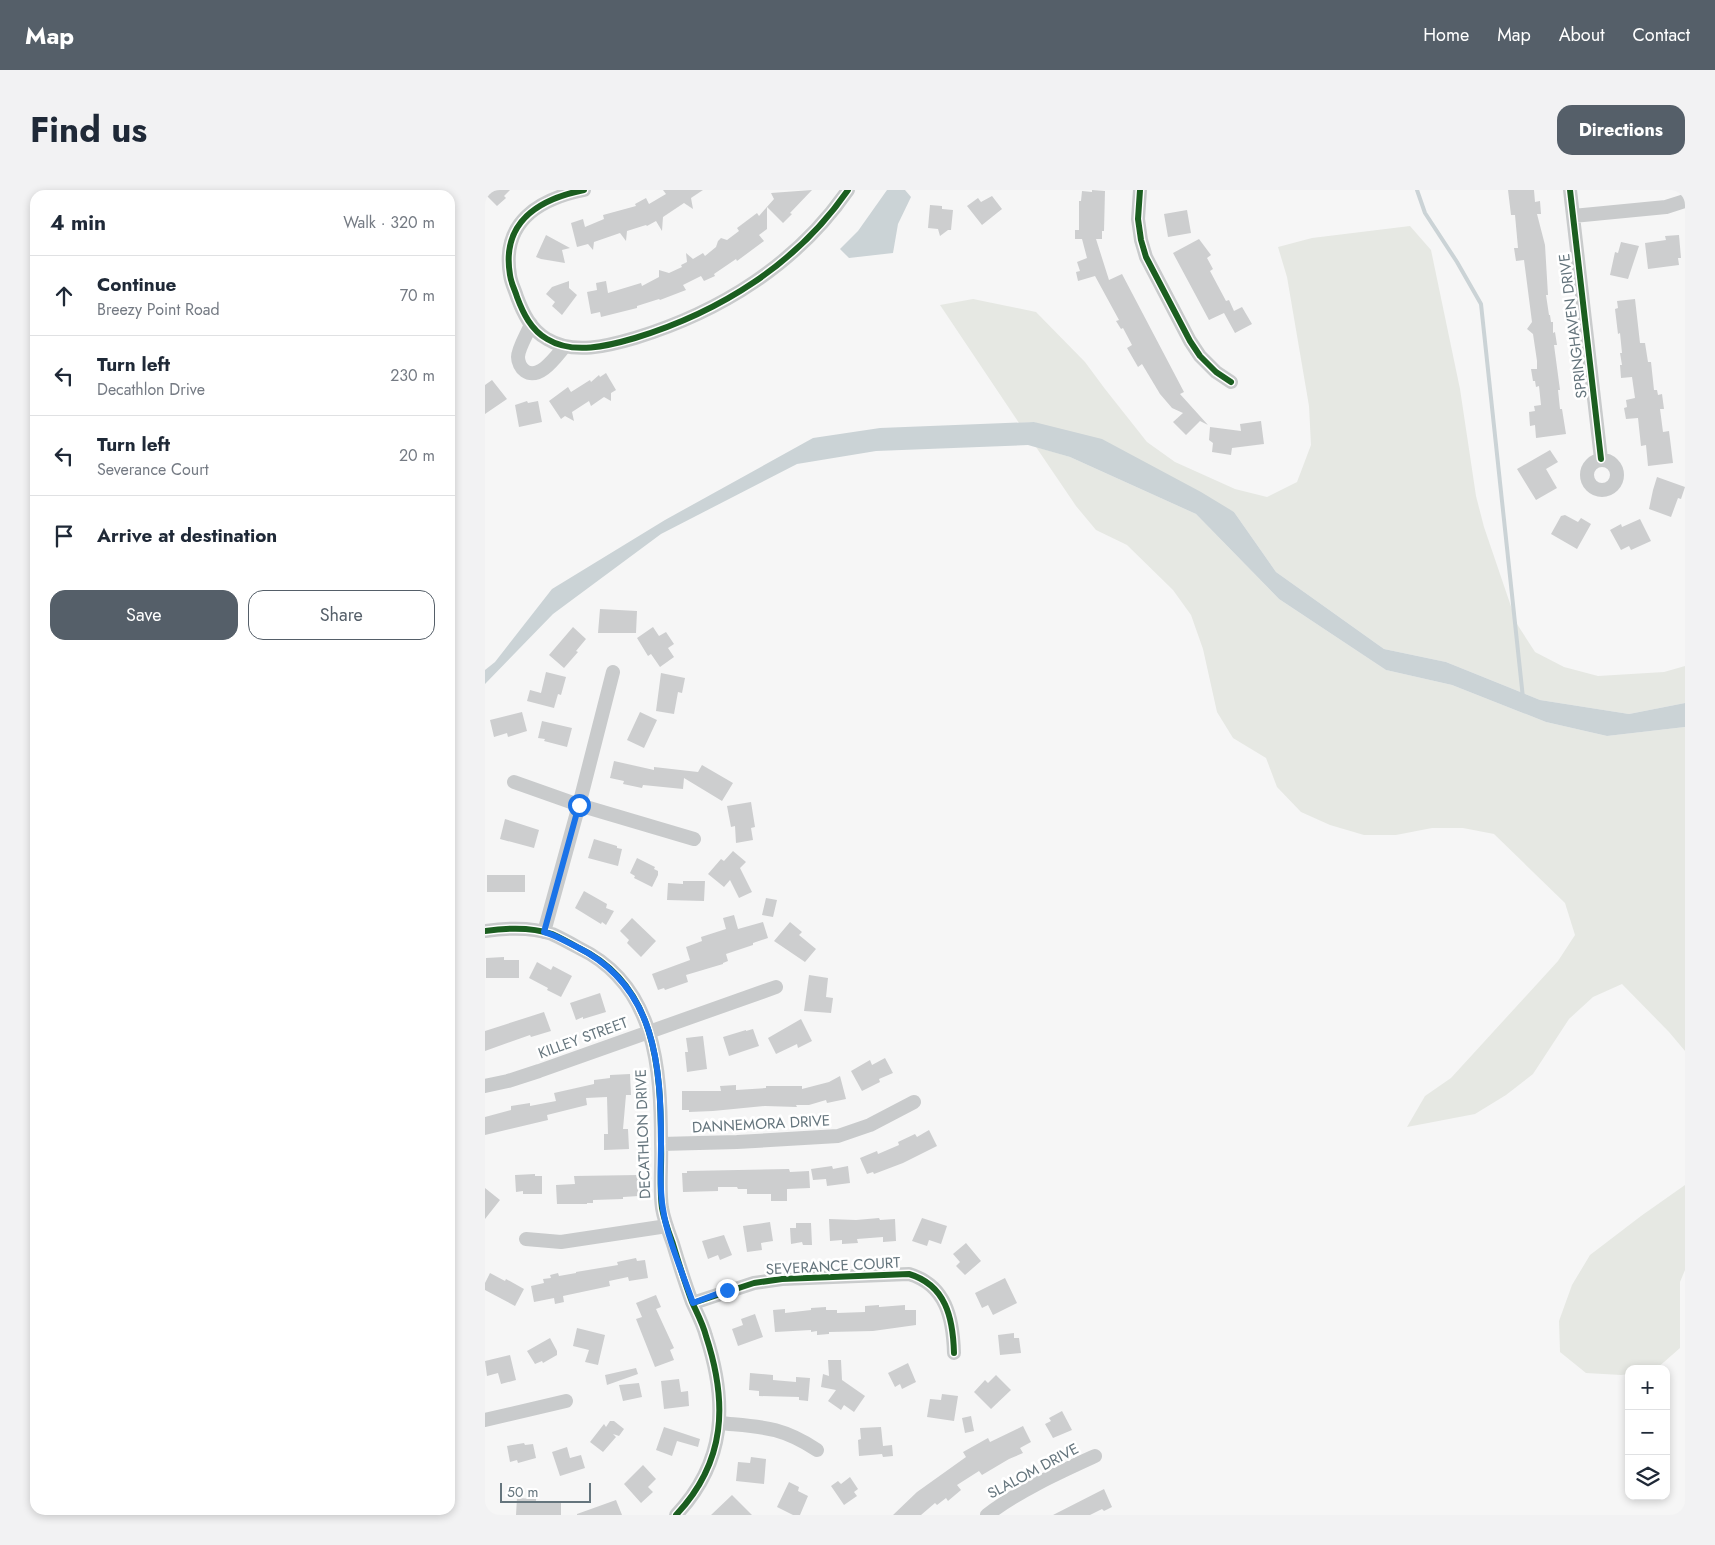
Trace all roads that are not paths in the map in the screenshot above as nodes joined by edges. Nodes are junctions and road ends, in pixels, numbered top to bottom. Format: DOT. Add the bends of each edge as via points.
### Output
graph roads {
  1 [pos="584,190"];
  2 [pos="848,190"];
  3 [pos="1141,190"];
  4 [pos="1570,190"];
  5 [pos="1685,201"];
  6 [pos="1573,216"];
  7 [pos="531,324"];
  8 [pos="565,346"];
  9 [pos="1231,382"];
  10 [pos="1601,460"];
  11 [pos="613,672"];
  12 [pos="514,782"];
  13 [pos="579,805"];
  14 [pos="694,839"];
  15 [pos="485,931"];
  16 [pos="544,932"];
  17 [pos="776,988"];
  18 [pos="649,1031"];
  19 [pos="485,1086"];
  20 [pos="914,1102"];
  21 [pos="661,1144"];
  22 [pos="667,1226"];
  23 [pos="526,1239"];
  24 [pos="693,1303"];
  25 [pos="954,1353"];
  26 [pos="567,1401"];
  27 [pos="485,1420"];
  28 [pos="720,1423"];
  29 [pos="817,1450"];
  30 [pos="1095,1456"];
  31 [pos="676,1515"];
  32 [pos="987,1515"];
  1 -- 7 [label="street" via="542,204 524,219 513,238 510,276 522,310"];
  2 -- 8 [label="street" via="820,225 779,264 717,305 687,320 623,341 598,347"];
  3 -- 9 [label="street" via="1139,219 1146,257 1191,344 1215,372"];
  4 -- 6 [label="street, SPRINGHAVEN DRIVE"];
  5 -- 6 [label="street"];
  6 -- 10 [label="street, SPRINGHAVEN DRIVE"];
  7 -- 8 [label="street" via="547,339"];
  7 -- 8 [label="street" via="518,357 525,371 540,371"];
  11 -- 13 [label="street"];
  12 -- 13 [label="street"];
  13 -- 14 [label="street"];
  13 -- 16 [label="street"];
  15 -- 16 [label="street, DECATHLON DRIVE"];
  16 -- 18 [label="street, DECATHLON DRIVE" via="592,954 618,976 645,1016"];
  17 -- 18 [label="street, KILLEY STREET"];
  18 -- 19 [label="street, KILLEY STREET" via="539,1071"];
  18 -- 21 [label="street, DECATHLON DRIVE" via="657,1062"];
  20 -- 21 [label="street, DANNEMORA DRIVE" via="870,1125 838,1136"];
  21 -- 22 [label="street, DECATHLON DRIVE" via="663,1209"];
  22 -- 23 [label="street" via="561,1242"];
  22 -- 24 [label="street, DECATHLON DRIVE"];
  24 -- 25 [label="street, SEVERANCE COURT" via="754,1283 782,1279 909,1274 929,1282 941,1297 951,1321"];
  24 -- 28 [label="street, DECATHLON DRIVE" via="713,1360"];
  26 -- 27 [label="street"];
  28 -- 29 [label="street" via="785,1432"];
  28 -- 31 [label="street, DECATHLON DRIVE" via="705,1474"];
  30 -- 32 [label="street, SLALOM DRIVE" via="1024,1491"];
}
